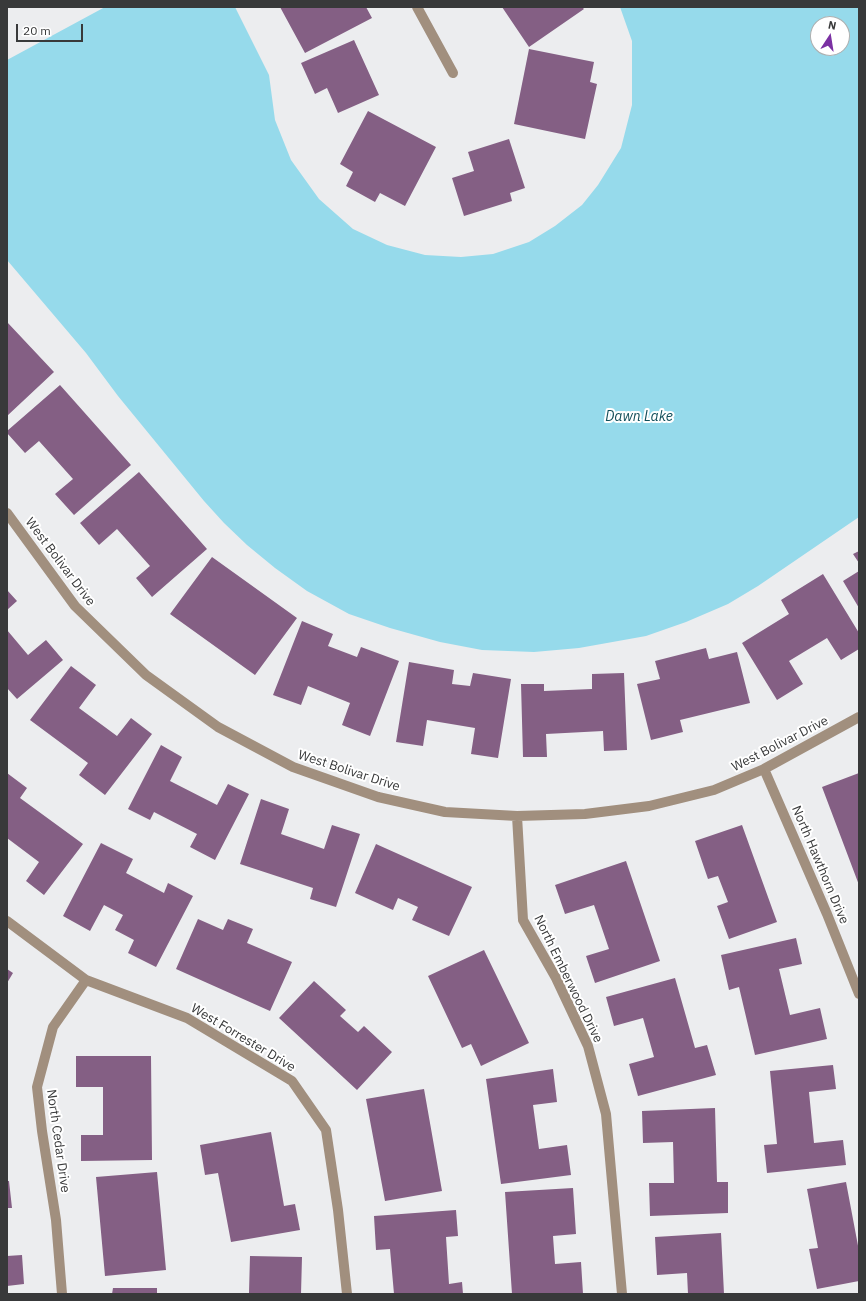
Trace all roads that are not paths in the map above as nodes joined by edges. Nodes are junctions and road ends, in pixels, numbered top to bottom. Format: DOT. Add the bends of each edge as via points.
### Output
graph roads {
  1 [pos="417,7"];
  2 [pos="453,73"];
  3 [pos="7,514"];
  4 [pos="859,717"];
  5 [pos="764,769"];
  6 [pos="517,816"];
  7 [pos="7,921"];
  8 [pos="86,980"];
  9 [pos="859,994"];
  10 [pos="62,1294"];
  11 [pos="347,1294"];
  12 [pos="622,1294"];
  1 -- 2 [label="street"];
  3 -- 6 [label="street, West Bolivar Drive" via="75,606 146,675 218,727 293,767 378,797 445,812"];
  4 -- 5 [label="street, West Bolivar Drive"];
  5 -- 6 [label="street, West Bolivar Drive" via="714,790 649,806 585,814"];
  5 -- 9 [label="street, North Hawthorn Drive"];
  6 -- 12 [label="street, North Emberwood Drive" via="524,920 556,978 588,1046 606,1114"];
  7 -- 8 [label="street, West Forrester Drive"];
  8 -- 10 [label="street, North Cedar Drive" via="53,1027 36,1087 56,1220"];
  8 -- 11 [label="street, West Forrester Drive" via="187,1018 292,1081 326,1130"];
}
